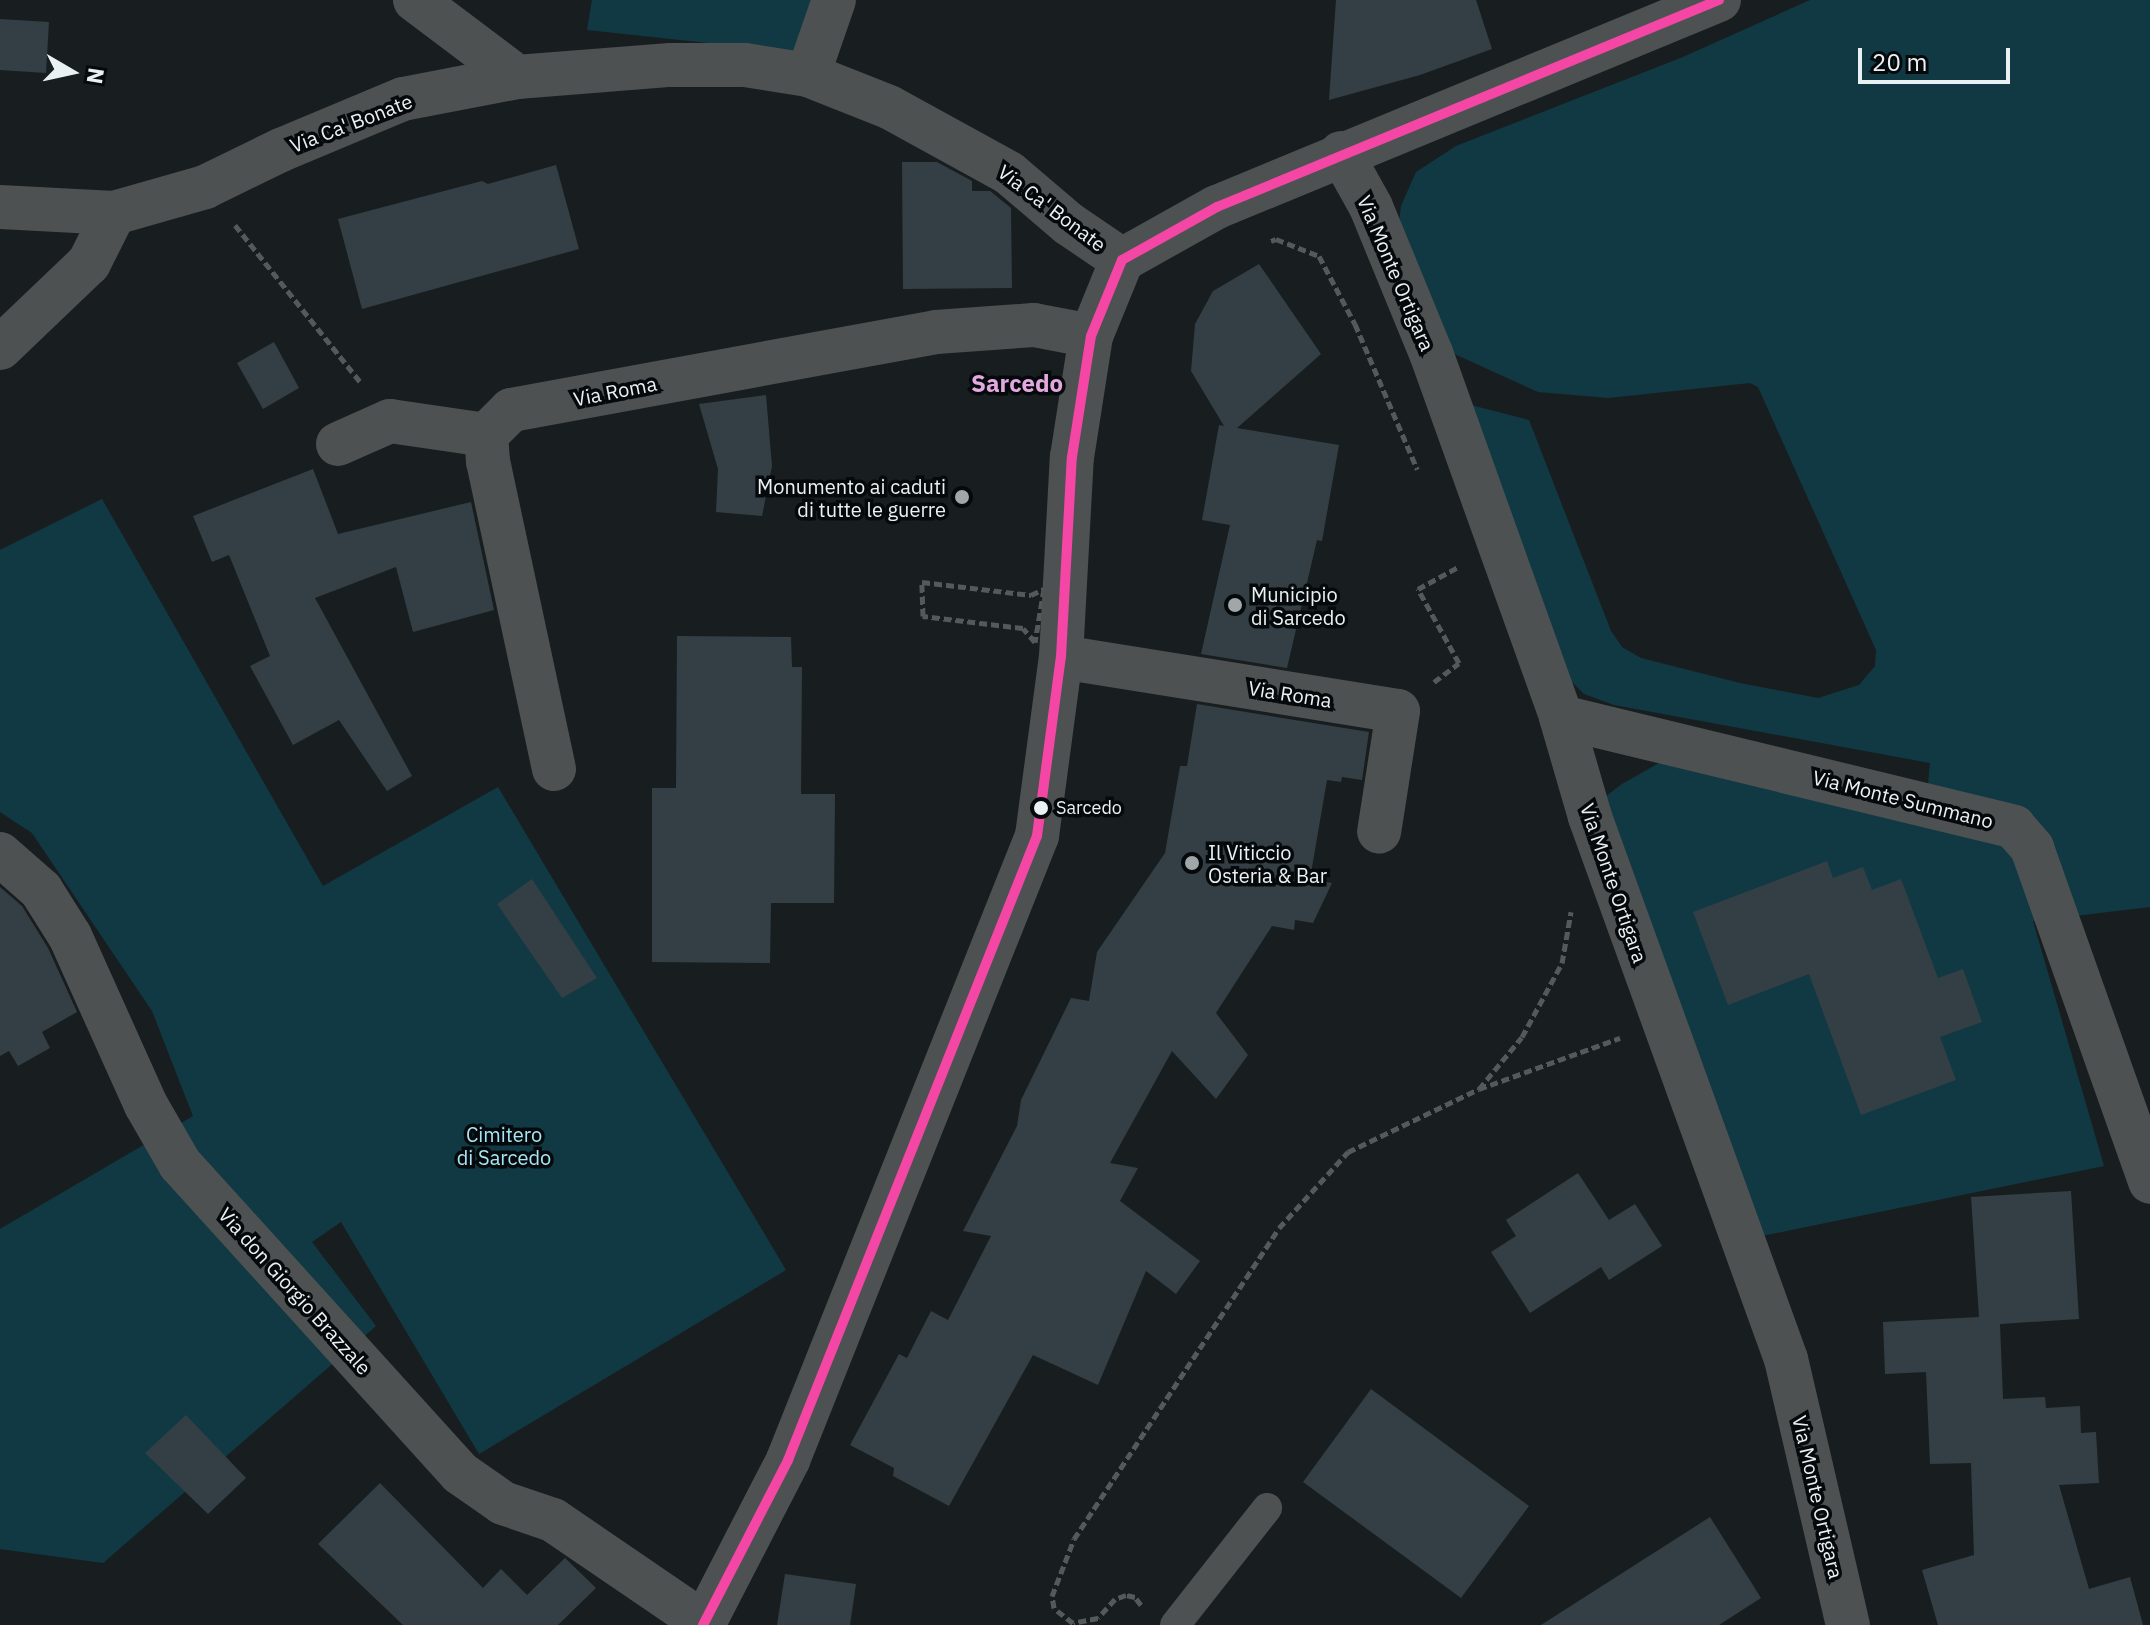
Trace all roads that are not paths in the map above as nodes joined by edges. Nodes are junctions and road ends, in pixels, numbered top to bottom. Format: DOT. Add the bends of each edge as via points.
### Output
graph roads {
  1 [pos="415,0"];
  2 [pos="834,0"];
  3 [pos="1719,0"];
  4 [pos="808,75"];
  5 [pos="517,77"];
  6 [pos="1341,153"];
  7 [pos="0,207"];
  8 [pos="114,213"];
  9 [pos="1122,260"];
  10 [pos="1091,336"];
  11 [pos="0,348"];
  12 [pos="486,435"];
  13 [pos="338,444"];
  14 [pos="1061,657"];
  15 [pos="1561,717"];
  16 [pos="554,769"];
  17 [pos="1379,832"];
  18 [pos="0,854"];
  19 [pos="2150,1182"];
  20 [pos="1267,1508"];
  21 [pos="704,1624"];
  22 [pos="1175,1625"];
  23 [pos="1848,1625"];
  1 -- 5 [label="street"];
  2 -- 4 [label="street"];
  3 -- 6 [label="street"];
  4 -- 5 [label="street, Via Ca' Bonate" via="745,65 671,65"];
  4 -- 9 [label="street, Via Ca' Bonate" via="889,107 1009,173"];
  5 -- 8 [label="street, Via Ca' Bonate" via="403,99 205,187"];
  6 -- 9 [label="street" via="1217,207"];
  6 -- 15 [label="street, Via Monte Ortigara" via="1371,207 1431,353"];
  7 -- 8 [label="street, Via Ca' Bonate"];
  8 -- 11 [label="street" via="89,263"];
  9 -- 10 [label="street"];
  10 -- 12 [label="street, Via Roma" via="1034,325 936,332 511,410"];
  10 -- 14 [label="street" via="1072,457"];
  12 -- 13 [label="street" via="390,421"];
  12 -- 16 [label="street"];
  14 -- 17 [label="street, Via Roma" via="1398,711"];
  14 -- 21 [label="street" via="1037,836 788,1460"];
  15 -- 19 [label="street, Via Monte Summano" via="2014,827 2032,848"];
  15 -- 23 [label="street, Via Monte Ortigara" via="1590,817 1786,1359"];
  18 -- 21 [label="street, Via don Giorgio Brazzale" via="41,890 70,936 146,1105 180,1164 460,1473 503,1503 553,1520"];
  20 -- 22 [label="lane"];
}
